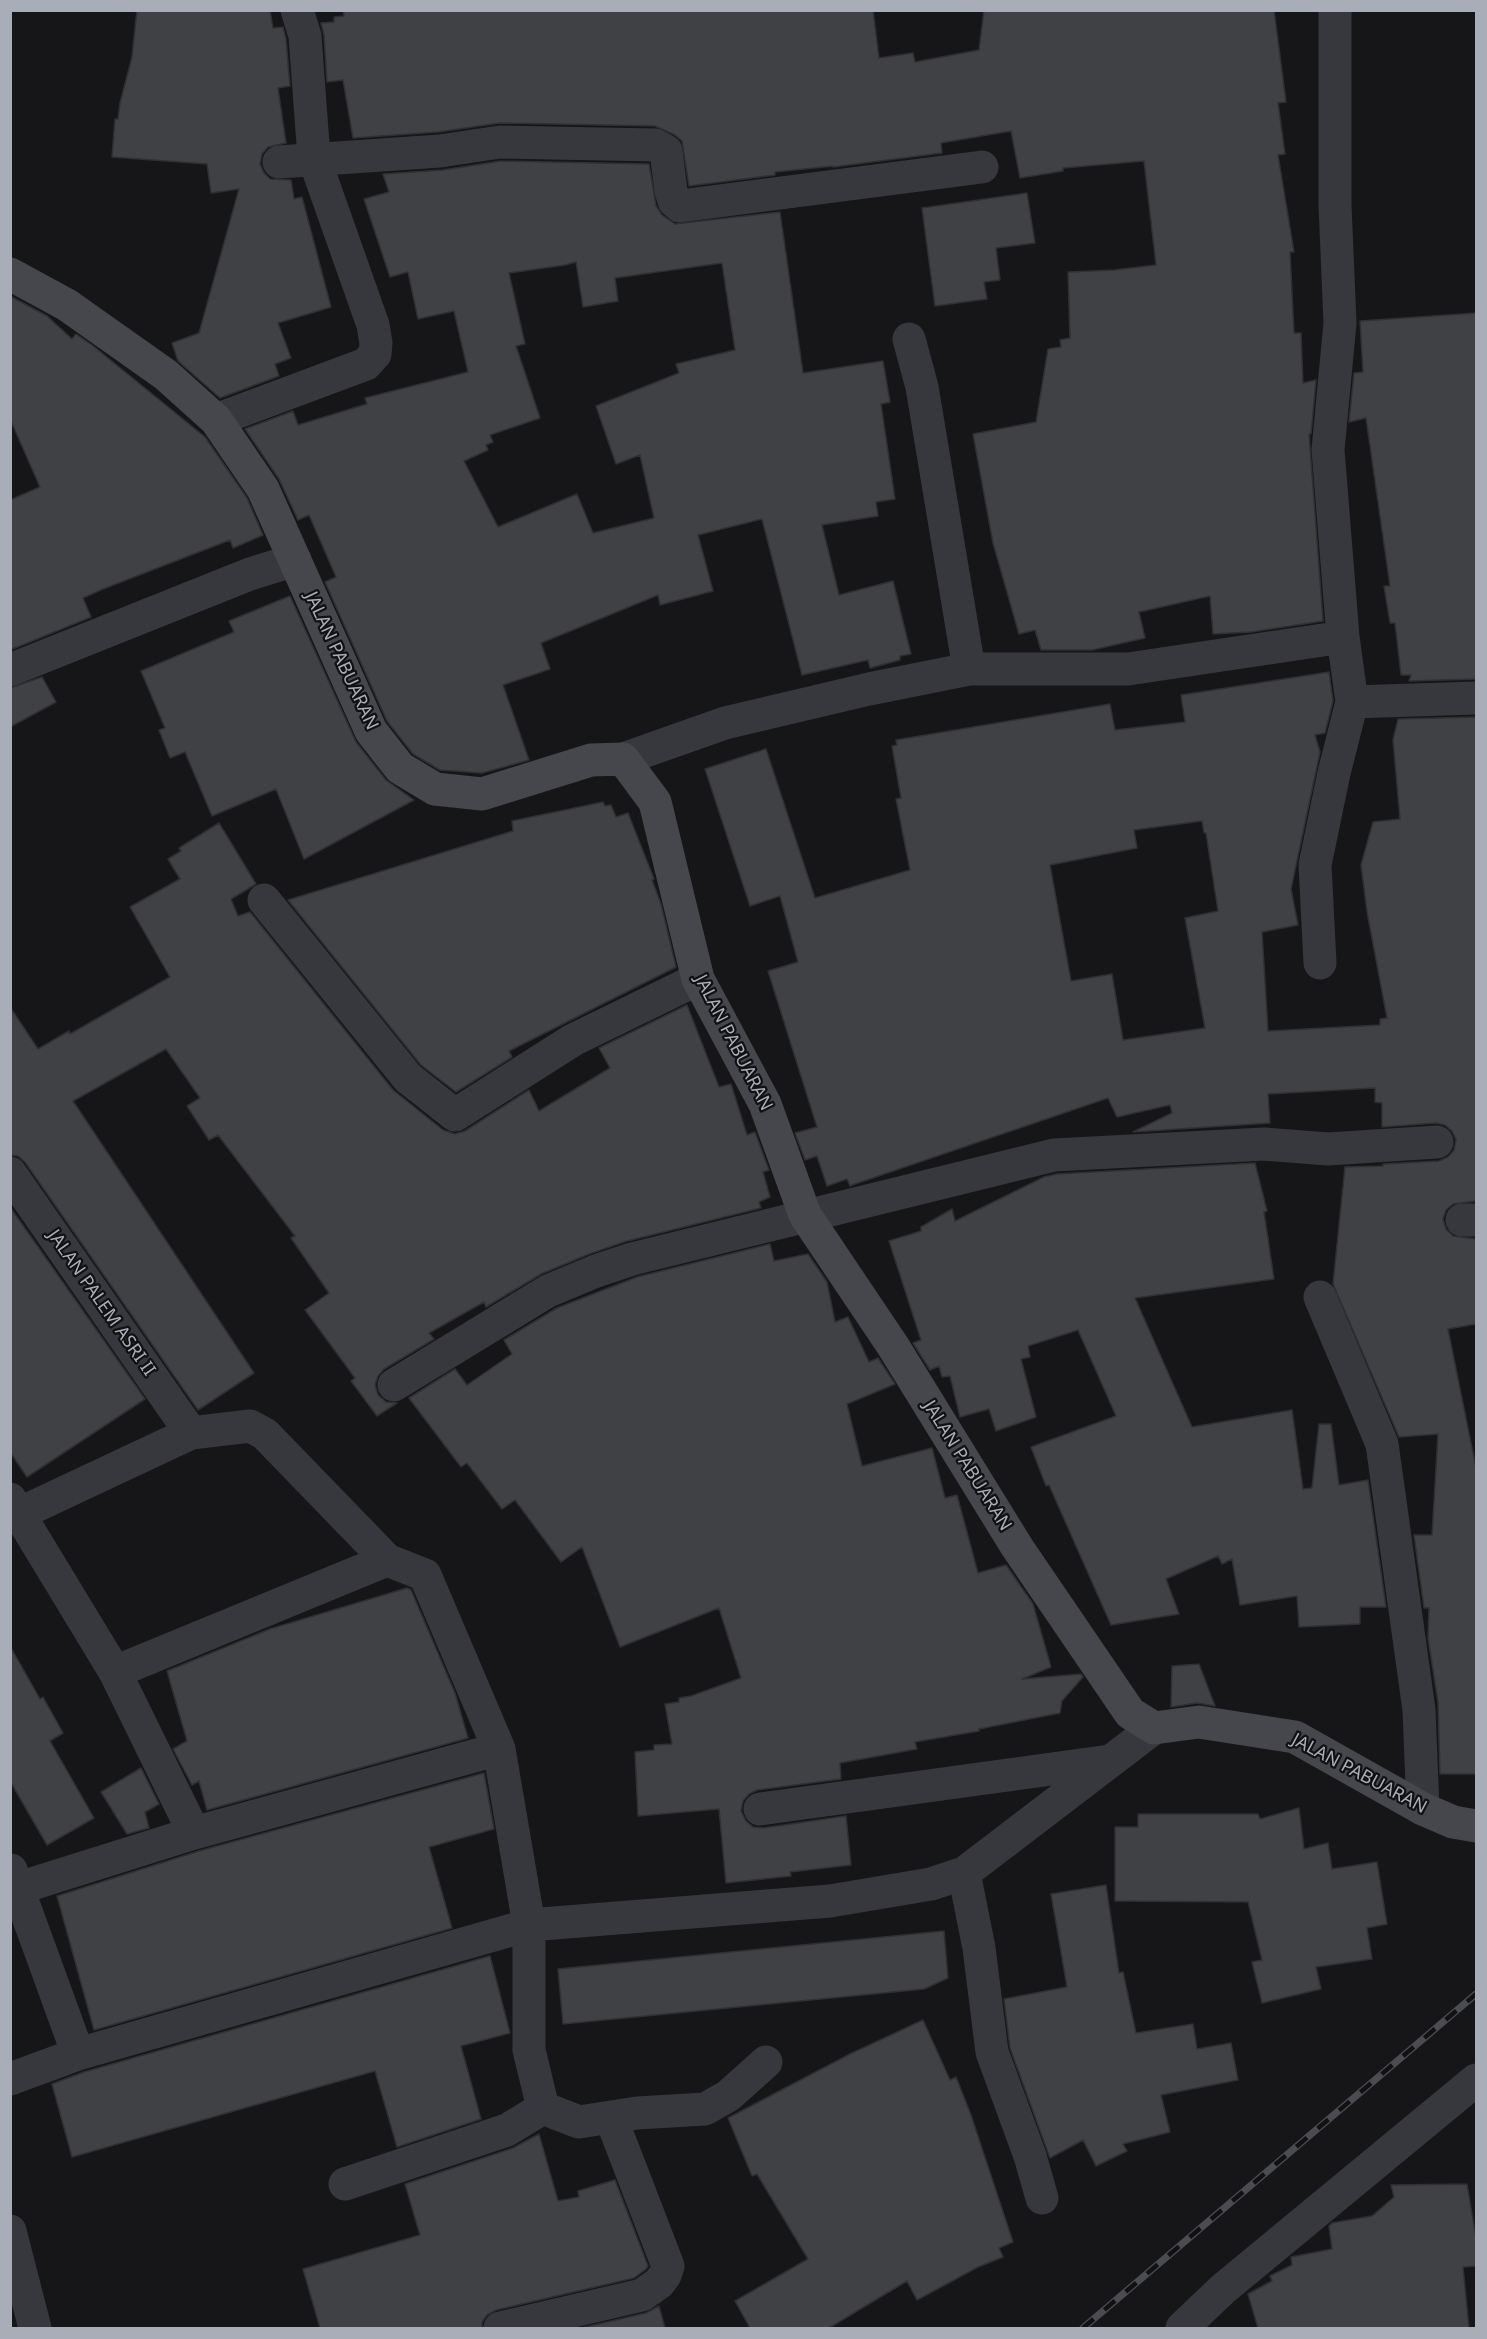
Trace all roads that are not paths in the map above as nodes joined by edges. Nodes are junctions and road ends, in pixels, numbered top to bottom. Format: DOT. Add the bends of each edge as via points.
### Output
graph roads {
  1 [pos="297,10"];
  2 [pos="1335,10"];
  3 [pos="315,158"];
  4 [pos="279,162"];
  5 [pos="982,167"];
  6 [pos="10,274"];
  7 [pos="909,339"];
  8 [pos="216,420"];
  9 [pos="295,560"];
  10 [pos="1343,637"];
  11 [pos="969,669"];
  12 [pos="10,670"];
  13 [pos="1476,698"];
  14 [pos="1352,702"];
  15 [pos="623,759"];
  16 [pos="264,900"];
  17 [pos="1320,963"];
  18 [pos="698,979"];
  19 [pos="1437,1142"];
  20 [pos="10,1173"];
  21 [pos="805,1215"];
  22 [pos="1320,1297"];
  23 [pos="394,1385"];
  24 [pos="191,1433"];
  25 [pos="14,1510"];
  26 [pos="387,1560"];
  27 [pos="115,1672"];
  28 [pos="1154,1728"];
  29 [pos="499,1749"];
  30 [pos="1112,1761"];
  31 [pos="760,1809"];
  32 [pos="1423,1809"];
  33 [pos="1476,1826"];
  34 [pos="194,1833"];
  35 [pos="964,1873"];
  36 [pos="15,1878"];
  37 [pos="529,1925"];
  38 [pos="78,2054"];
  39 [pos="766,2062"];
  40 [pos="25,2073"];
  41 [pos="1475,2092"];
  42 [pos="543,2108"];
  43 [pos="611,2118"];
  44 [pos="345,2184"];
  45 [pos="1042,2198"];
  46 [pos="10,2231"];
  47 [pos="35,2328"];
  48 [pos="500,2328"];
  49 [pos="1182,2328"];
  1 -- 3 [label="street" via="305,36"];
  2 -- 10 [label="street" via="1335,205 1340,323 1328,450"];
  3 -- 4 [label="street"];
  3 -- 5 [label="street" via="440,151 500,142 656,145 666,151 671,191 680,206"];
  3 -- 8 [label="street" via="373,325 375,354 366,364"];
  6 -- 8 [label="street, JALAN PABUARAN" via="67,305 148,362"];
  7 -- 11 [label="street" via="922,387"];
  8 -- 9 [label="street, JALAN PABUARAN" via="263,489"];
  9 -- 12 [label="street" via="250,574"];
  9 -- 15 [label="street, JALAN PABUARAN" via="371,730 400,768 435,789 482,794 591,760"];
  10 -- 11 [label="street" via="1128,669"];
  10 -- 14 [label="street"];
  11 -- 15 [label="street" via="725,723"];
  13 -- 14 [label="street"];
  14 -- 17 [label="street" via="1315,865"];
  15 -- 18 [label="street, JALAN PABUARAN" via="655,802"];
  16 -- 18 [label="street" via="408,1078 455,1115 573,1040"];
  18 -- 21 [label="street, JALAN PABUARAN" via="765,1104"];
  19 -- 21 [label="street" via="1328,1149 1264,1144 1054,1155"];
  20 -- 24 [label="street, JALAN PALEM ASRI II"];
  21 -- 23 [label="street" via="596,1271 548,1291"];
  21 -- 28 [label="street, JALAN PABUARAN" via="893,1346 1037,1577 1130,1713"];
  22 -- 32 [label="street" via="1382,1444 1419,1710"];
  24 -- 25 [label="street"];
  24 -- 26 [label="street" via="250,1426 265,1434"];
  25 -- 27 [label="street"];
  26 -- 27 [label="street"];
  26 -- 29 [label="street" via="425,1575"];
  27 -- 34 [label="street"];
  28 -- 30 [label="street"];
  28 -- 32 [label="street, JALAN PABUARAN" via="1199,1722 1295,1737"];
  29 -- 34 [label="street"];
  29 -- 37 [label="street"];
  30 -- 31 [label="street"];
  30 -- 35 [label="street"];
  32 -- 33 [label="street, JALAN PABUARAN" via="1453,1822"];
  34 -- 36 [label="street"];
  35 -- 37 [label="street" via="931,1884 830,1901"];
  35 -- 45 [label="street" via="980,1948 992,2052"];
  36 -- 38 [label="street"];
  37 -- 38 [label="street"];
  37 -- 42 [label="street" via="530,2050"];
  38 -- 40 [label="street"];
  39 -- 43 [label="street" via="728,2096 705,2109"];
  41 -- 49 [label="street" via="1223,2289"];
  42 -- 43 [label="street" via="579,2122"];
  42 -- 44 [label="street" via="507,2130"];
  43 -- 48 [label="street" via="668,2266 664,2275 642,2295"];
  46 -- 47 [label="street"];
}
